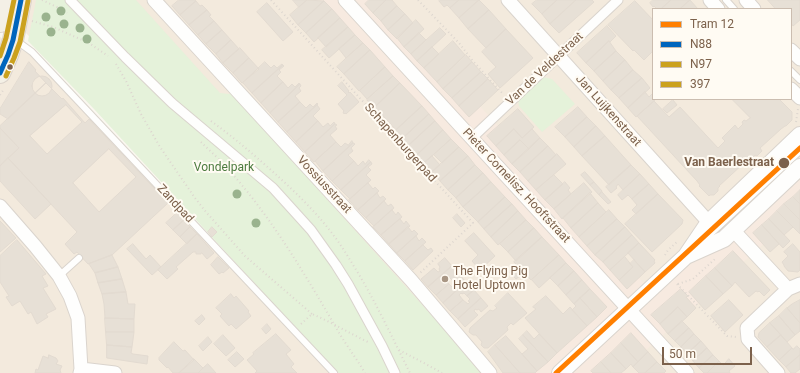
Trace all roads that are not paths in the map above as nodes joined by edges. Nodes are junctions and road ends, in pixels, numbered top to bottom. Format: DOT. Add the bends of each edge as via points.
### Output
graph roads {
  1 [pos="5,0"];
  2 [pos="21,0"];
  3 [pos="70,0"];
  4 [pos="154,0"];
  5 [pos="344,0"];
  6 [pos="508,0"];
  7 [pos="618,0"];
  8 [pos="710,0"];
  9 [pos="726,0"];
  10 [pos="746,0"];
  11 [pos="717,8"];
  12 [pos="733,8"];
  13 [pos="753,8"];
  14 [pos="0,22"];
  15 [pos="13,40"];
  16 [pos="792,51"];
  17 [pos="559,56"];
  18 [pos="800,59"];
  19 [pos="792,72"];
  20 [pos="0,73"];
  21 [pos="800,80"];
  22 [pos="792,90"];
  23 [pos="800,98"];
  24 [pos="798,130"];
  25 [pos="472,138"];
  26 [pos="800,152"];
  27 [pos="800,167"];
  28 [pos="0,206"];
  29 [pos="709,222"];
  30 [pos="733,230"];
  31 [pos="686,256"];
  32 [pos="79,258"];
  33 [pos="59,276"];
  34 [pos="800,284"];
  35 [pos="788,289"];
  36 [pos="628,309"];
  37 [pos="80,371"];
  38 [pos="115,373"];
  39 [pos="334,373"];
  40 [pos="395,373"];
  41 [pos="490,373"];
  42 [pos="560,373"];
  43 [pos="687,373"];
  44 [pos="778,373"];
  1 -- 14 [label="main road"];
  2 -- 15 [label="main road"];
  3 -- 40 [label="street" via="172,103 273,188 311,230 348,284"];
  4 -- 41 [label="street, Vossiusstraat" via="411,280"];
  5 -- 25 [label="street, Pieter Cornelisz. Hooftstraat"];
  6 -- 17 [label="street, Jan Luijkenstraat"];
  7 -- 17 [label="street, Van de Veldestraat"];
  8 -- 11 [label="street"];
  9 -- 12 [label="lane"];
  10 -- 13 [label="street"];
  15 -- 20 [label="main road"];
  15 -- 39 [label="lane, Zandpad" via="32,52"];
  16 -- 18 [label="street"];
  17 -- 25 [label="street, Van de Veldestraat"];
  17 -- 29 [label="street, Jan Luijkenstraat"];
  19 -- 21 [label="lane"];
  22 -- 23 [label="street"];
  24 -- 29 [label="street"];
  25 -- 36 [label="street, Pieter Cornelisz. Hooftstraat"];
  26 -- 31 [label="lane"];
  27 -- 30 [label="street"];
  28 -- 33 [label="street"];
  29 -- 31 [label="street"];
  30 -- 31 [label="street" via="724,239"];
  30 -- 35 [label="street"];
  31 -- 36 [label="street"];
  32 -- 33 [label="lane"];
  33 -- 37 [label="street" via="78,318"];
  34 -- 35 [label="street"];
  35 -- 44 [label="street" via="748,333"];
  36 -- 42 [label="street"];
  36 -- 43 [label="street, Pieter Cornelisz. Hooftstraat"];
  37 -- 38 [label="street"];
}
